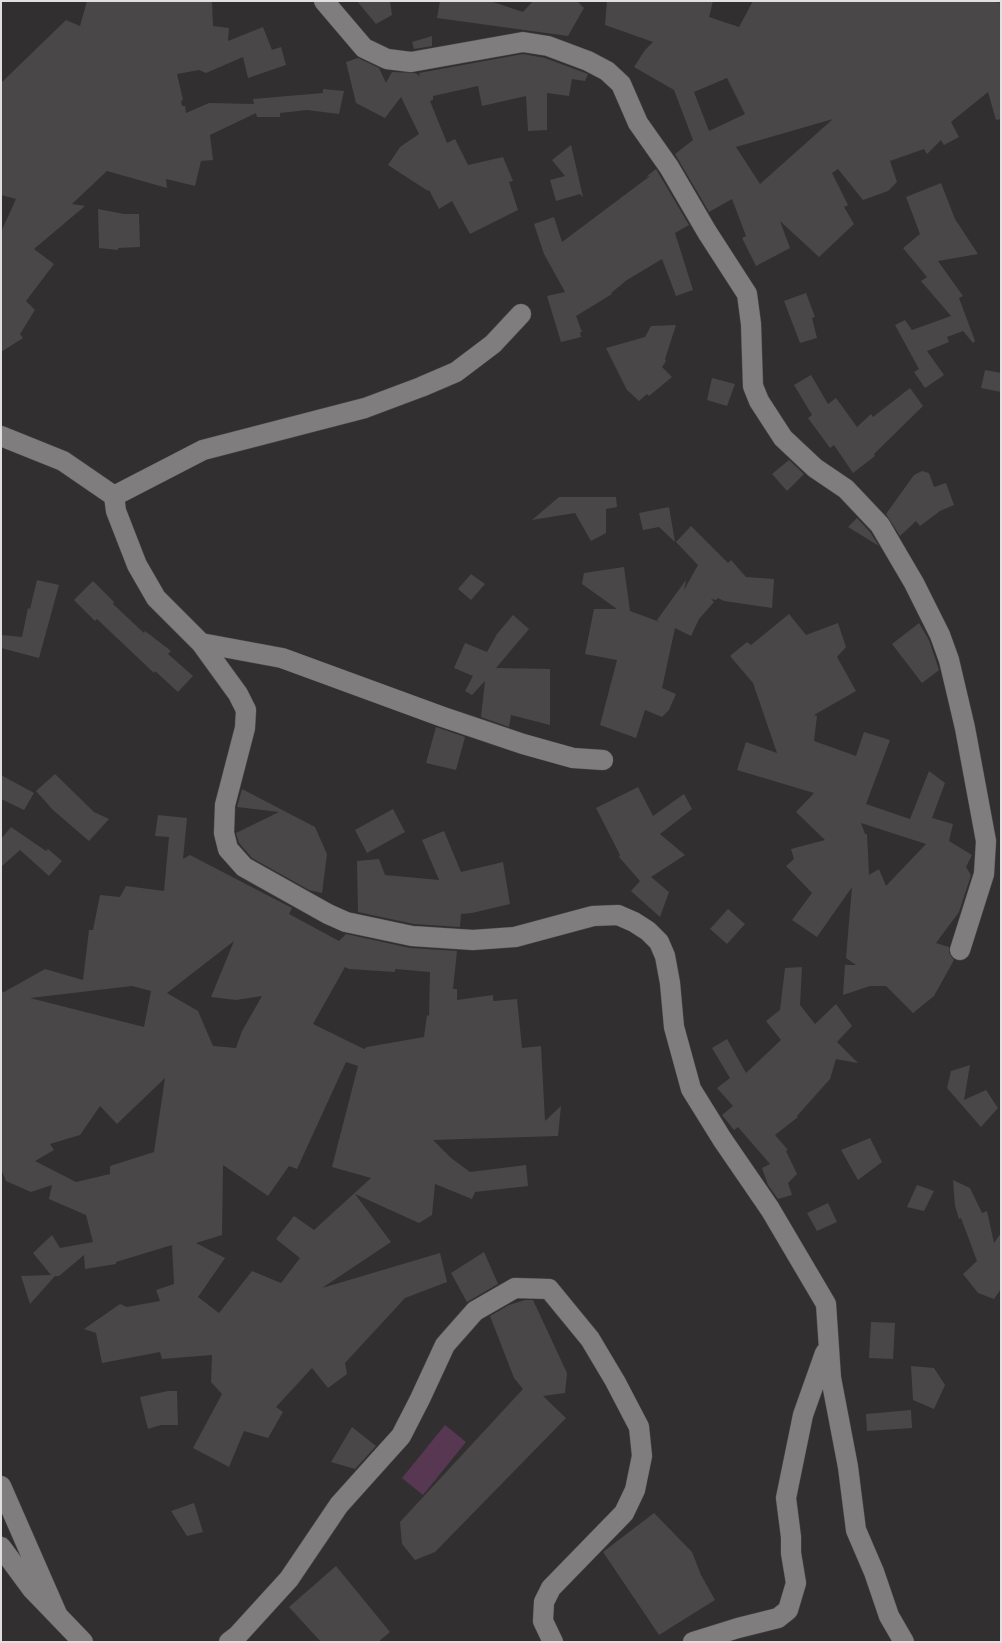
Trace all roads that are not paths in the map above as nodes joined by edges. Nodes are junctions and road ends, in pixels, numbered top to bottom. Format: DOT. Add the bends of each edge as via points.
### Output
graph roads {
  1 [pos="324,1"];
  2 [pos="521,314"];
  3 [pos="1,436"];
  4 [pos="114,496"];
  5 [pos="200,643"];
  6 [pos="603,760"];
  7 [pos="960,950"];
  8 [pos="828,1345"];
  9 [pos="1,1486"];
  10 [pos="1,1547"];
  11 [pos="57,1614"];
  12 [pos="84,1642"];
  13 [pos="229,1642"];
  14 [pos="553,1642"];
  15 [pos="693,1642"];
  16 [pos="904,1642"];
  1 -- 7 [label="street" via="364,48 387,59 411,62 523,42 548,46 588,61 607,71 621,84 638,123 747,294 753,386 759,401 782,438 815,468 846,488 880,524 940,635 964,728 986,841 984,874"];
  2 -- 4 [label="street" via="493,344 448,376 365,408 203,450"];
  3 -- 4 [label="street" via="63,461"];
  4 -- 5 [label="street" via="116,511 137,564 156,598"];
  5 -- 6 [label="street" via="282,658 523,744 573,758"];
  5 -- 8 [label="street" via="246,710 245,728 225,805 224,833 228,849 244,867 346,922 412,936 473,940 515,937 593,916 618,914 648,931 659,942 666,956 674,1027 691,1089 770,1209 826,1304"];
  8 -- 15 [label="street" via="804,1415 786,1498 796,1583 788,1610 778,1618"];
  8 -- 16 [label="street" via="856,1530 889,1616"];
  9 -- 11 [label="street"];
  10 -- 11 [label="street" via="32,1590"];
  11 -- 12 [label="street"];
  13 -- 14 [label="street" via="289,1579 339,1505 401,1436 446,1345 475,1311 514,1288 549,1290 590,1340 639,1427 642,1456 635,1490 624,1513 551,1588 544,1602 543,1621"];
}
